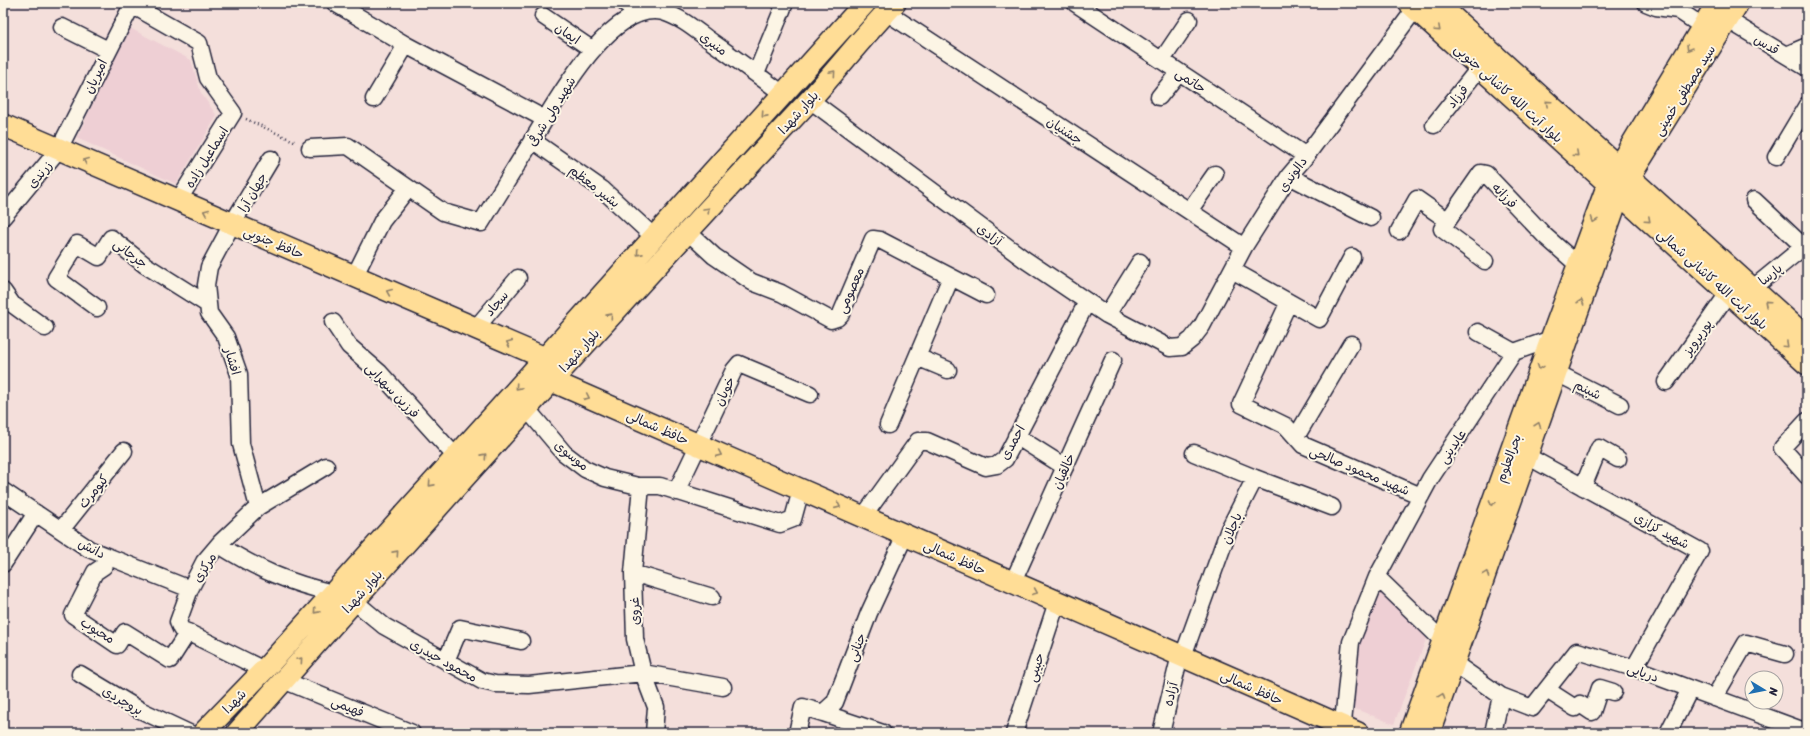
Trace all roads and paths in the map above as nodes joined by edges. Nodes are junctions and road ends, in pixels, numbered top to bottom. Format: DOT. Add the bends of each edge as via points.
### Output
graph roads {
  1 [pos="335,3"];
  2 [pos="625,3"];
  3 [pos="785,3"];
  4 [pos="865,3"];
  5 [pos="1076,3"];
  6 [pos="1436,3"];
  7 [pos="1646,3"];
  8 [pos="132,4"];
  9 [pos="1412,6"];
  10 [pos="890,8"];
  11 [pos="1727,9"];
  12 [pos="638,14"];
  13 [pos="543,16"];
  14 [pos="1189,20"];
  15 [pos="1702,26"];
  16 [pos="62,27"];
  17 [pos="406,45"];
  18 [pos="1807,46"];
  19 [pos="108,50"];
  20 [pos="592,50"];
  21 [pos="1786,55"];
  22 [pos="1162,60"];
  23 [pos="1480,67"];
  24 [pos="1807,68"];
  25 [pos="1179,72"];
  26 [pos="756,74"];
  27 [pos="783,94"];
  28 [pos="1159,97"];
  29 [pos="374,100"];
  30 [pos="810,100"];
  31 [pos="1807,106"];
  32 [pos="233,113"];
  33 [pos="545,119"];
  34 [pos="3,125"];
  35 [pos="1434,125"];
  36 [pos="532,140"];
  37 [pos="310,148"];
  38 [pos="59,149"];
  39 [pos="1306,156"];
  40 [pos="1776,157"];
  41 [pos="271,159"];
  42 [pos="1215,174"];
  43 [pos="1289,176"];
  44 [pos="1619,181"];
  45 [pos="408,188"];
  46 [pos="1754,200"];
  47 [pos="178,201"];
  48 [pos="1189,212"];
  49 [pos="3,217"];
  50 [pos="1371,218"];
  51 [pos="232,224"];
  52 [pos="1445,225"];
  53 [pos="687,231"];
  54 [pos="1399,231"];
  55 [pos="654,237"];
  56 [pos="1805,246"];
  57 [pos="1244,247"];
  58 [pos="1352,257"];
  59 [pos="1485,261"];
  60 [pos="1140,262"];
  61 [pos="1578,265"];
  62 [pos="1232,270"];
  63 [pos="354,277"];
  64 [pos="518,278"];
  65 [pos="951,278"];
  66 [pos="1752,289"];
  67 [pos="3,291"];
  68 [pos="1729,292"];
  69 [pos="986,295"];
  70 [pos="1088,302"];
  71 [pos="1288,302"];
  72 [pos="207,304"];
  73 [pos="97,308"];
  74 [pos="8,309"];
  75 [pos="1107,314"];
  76 [pos="333,322"];
  77 [pos="45,328"];
  78 [pos="475,328"];
  79 [pos="1478,332"];
  80 [pos="1807,338"];
  81 [pos="1551,339"];
  82 [pos="1351,344"];
  83 [pos="1182,347"];
  84 [pos="1514,352"];
  85 [pos="917,357"];
  86 [pos="545,358"];
  87 [pos="1114,360"];
  88 [pos="1807,364"];
  89 [pos="948,370"];
  90 [pos="1556,373"];
  91 [pos="552,381"];
  92 [pos="1666,382"];
  93 [pos="810,394"];
  94 [pos="1620,405"];
  95 [pos="527,408"];
  96 [pos="1807,421"];
  97 [pos="888,425"];
  98 [pos="1016,436"];
  99 [pos="1296,437"];
  100 [pos="697,445"];
  101 [pos="124,451"];
  102 [pos="1194,453"];
  103 [pos="1527,456"];
  104 [pos="456,457"];
  105 [pos="1618,459"];
  106 [pos="326,466"];
  107 [pos="1065,467"];
  108 [pos="1807,476"];
  109 [pos="1255,478"];
  110 [pos="641,486"];
  111 [pos="1583,487"];
  112 [pos="800,490"];
  113 [pos="3,491"];
  114 [pos="676,492"];
  115 [pos="1421,496"];
  116 [pos="258,507"];
  117 [pos="1332,507"];
  118 [pos="36,513"];
  119 [pos="863,517"];
  120 [pos="61,530"];
  121 [pos="905,535"];
  122 [pos="218,545"];
  123 [pos="109,557"];
  124 [pos="3,564"];
  125 [pos="633,573"];
  126 [pos="1377,578"];
  127 [pos="1013,582"];
  128 [pos="190,589"];
  129 [pos="333,593"];
  130 [pos="712,597"];
  131 [pos="353,600"];
  132 [pos="1057,602"];
  133 [pos="188,632"];
  134 [pos="521,641"];
  135 [pos="1443,641"];
  136 [pos="1785,654"];
  137 [pos="1182,656"];
  138 [pos="446,661"];
  139 [pos="1454,663"];
  140 [pos="1634,668"];
  141 [pos="643,673"];
  142 [pos="80,674"];
  143 [pos="257,676"];
  144 [pos="283,680"];
  145 [pos="723,687"];
  146 [pos="1690,689"];
  147 [pos="1547,690"];
  148 [pos="1613,692"];
  149 [pos="1501,696"];
  150 [pos="1714,698"];
  151 [pos="266,700"];
  152 [pos="823,713"];
  153 [pos="1347,730"];
  154 [pos="1807,732"];
  155 [pos="189,733"];
  156 [pos="203,733"];
  157 [pos="215,733"];
  158 [pos="225,733"];
  159 [pos="237,733"];
  160 [pos="412,733"];
  161 [pos="654,733"];
  162 [pos="797,733"];
  163 [pos="883,733"];
  164 [pos="1014,733"];
  165 [pos="1161,733"];
  166 [pos="1410,733"];
  167 [pos="1429,733"];
  168 [pos="1493,733"];
  169 [pos="1668,733"];
  1 -- 17 [label="street"];
  2 -- 12 [label="street"];
  3 -- 26 [label="street"];
  4 -- 27 [label="main road, بلوار شهدا"];
  5 -- 22 [label="street, حاتمی"];
  44 -- 6 [label="main road, بلوار آیت الله کاشانی جنوبی, one-way"];
  7 -- 15 [label="street" via="1678,10"];
  8 -- 19 [label="street, امیریان"];
  8 -- 32 [label="street" via="199,43 208,78"];
  9 -- 23 [label="main road, بلوار آیت الله کاشانی جنوبی, one-way"];
  9 -- 39 [label="street, دالوندی"];
  30 -- 10 [label="main road, بلوار شهدا, one-way"];
  10 -- 48 [label="street, جشنیان"];
  11 -- 15 [label="main road, سید مصطفی خمینی"];
  11 -- 21 [label="street, قدس"];
  11 -- 44 [label="main road, سید مصطفی خمینی"];
  12 -- 20 [label="street, شهید ولی شرفی" via="605,36"];
  12 -- 26 [label="street, منیری" via="664,12 687,23"];
  13 -- 20 [label="street, ایمان"];
  14 -- 22 [label="street"];
  15 -- 44 [label="main road, سید مصطفی خمینی, one-way"];
  16 -- 19 [label="street"];
  17 -- 29 [label="street"];
  17 -- 33 [label="street"];
  18 -- 21 [label="street"];
  19 -- 38 [label="street, امیریان"];
  20 -- 33 [label="street, شهید ولی شرفی"];
  21 -- 24 [label="street, قدس"];
  22 -- 25 [label="street, حاتمی"];
  23 -- 35 [label="street, فرزاد"];
  23 -- 44 [label="main road, بلوار آیت الله کاشانی جنوبی, one-way"];
  25 -- 28 [label="street"];
  25 -- 39 [label="street, حاتمی"];
  26 -- 27 [label="street, منیری"];
  27 -- 55 [label="main road, بلوار شهدا, one-way"];
  53 -- 30 [label="main road, بلوار شهدا, one-way"];
  30 -- 70 [label="street, آزادی" via="1024,259"];
  31 -- 40 [label="street"];
  32 -- 37 [label="path"];
  32 -- 47 [label="street, اسماعیل زاده"];
  33 -- 36 [label="street, شهید ولی شرفی"];
  34 -- 38 [label="main road, حافظ جنوبی"];
  36 -- 45 [label="street, شهید ولی شرفی" via="481,223 443,212"];
  36 -- 55 [label="street, بشیر معظم" via="602,189"];
  37 -- 45 [label="street" via="348,146"];
  47 -- 38 [label="main road, حافظ جنوبی, one-way"];
  38 -- 49 [label="street, زرندی"];
  39 -- 43 [label="street, دالوندی"];
  41 -- 51 [label="street, جهان آرا"];
  42 -- 48 [label="street"];
  43 -- 50 [label="street"];
  43 -- 57 [label="street, دالوندی"];
  44 -- 61 [label="main road, بحرالعلوم, one-way"];
  44 -- 66 [label="main road, بلوار آیت الله کاشانی شمالی"];
  44 -- 68 [label="main road, بلوار آیت الله کاشانی شمالی, one-way"];
  90 -- 44 [label="main road, بحرالعلوم, one-way"];
  45 -- 63 [label="street" via="382,221"];
  46 -- 56 [label="street"];
  51 -- 47 [label="main road, حافظ جنوبی, one-way"];
  48 -- 57 [label="street, جشنیان"];
  51 -- 63 [label="main road, حافظ جنوبی"];
  51 -- 72 [label="street, افشار" via="209,267 206,285"];
  52 -- 54 [label="street" via="1417,198"];
  52 -- 59 [label="street"];
  52 -- 61 [label="street, فرزانه" via="1479,174 1484,173 1545,236"];
  53 -- 65 [label="street, معصومی" via="714,256 752,282 782,293 831,320 841,314 873,239 880,240"];
  91 -- 53 [label="main road, بلوار شهدا, one-way"];
  55 -- 86 [label="main road, بلوار شهدا, one-way"];
  56 -- 66 [label="street, پارسا"];
  57 -- 62 [label="street, دالوندی"];
  58 -- 71 [label="street" via="1319,320"];
  60 -- 75 [label="street"];
  61 -- 81 [label="main road, بحرالعلوم"];
  62 -- 71 [label="street"];
  62 -- 83 [label="street, دالوندی" via="1202,326"];
  78 -- 63 [label="main road, حافظ جنوبی, one-way"];
  64 -- 78 [label="street, سجاد"];
  65 -- 69 [label="street, معصومی"];
  65 -- 85 [label="street"];
  80 -- 66 [label="main road, بلوار آیت الله کاشانی شمالی, one-way"];
  67 -- 74 [label="street"];
  68 -- 88 [label="main road, بلوار آیت الله کاشانی شمالی, one-way"];
  68 -- 92 [label="street, پورپرویز"];
  70 -- 75 [label="street, آزادی"];
  70 -- 98 [label="street, احمدی"];
  71 -- 99 [label="street, شهید محمود صالحی" via="1241,404 1286,426"];
  72 -- 73 [label="street, جرجانی" via="145,265 111,238 99,257 77,244 56,278"];
  72 -- 116 [label="street, افشار" via="209,313 226,337 239,374 241,444"];
  74 -- 77 [label="street"];
  75 -- 83 [label="street, آزادی" via="1170,348"];
  76 -- 104 [label="street, فرزین سهرابی" via="349,346 380,374"];
  86 -- 78 [label="main road, حافظ جنوبی, one-way"];
  79 -- 84 [label="street"];
  81 -- 84 [label="street"];
  81 -- 135 [label="main road, بحرالعلوم, one-way"];
  82 -- 99 [label="street"];
  84 -- 115 [label="street, عابدینی"];
  85 -- 89 [label="street"];
  85 -- 97 [label="street"];
  86 -- 91 [label="main road"];
  86 -- 104 [label="main road, بلوار شهدا, one-way"];
  87 -- 107 [label="street, خالقیان"];
  90 -- 94 [label="street, شبنم"];
  103 -- 90 [label="main road, بحرالعلوم, one-way"];
  91 -- 95 [label="main road, بلوار شهدا"];
  91 -- 100 [label="main road, حافظ شمالی, one-way"];
  93 -- 100 [label="street, خوبان" via="739,364"];
  95 -- 110 [label="street, موسوی" via="564,453 585,469 605,478"];
  131 -- 95 [label="main road, بلوار شهدا, one-way"];
  96 -- 108 [label="street" via="1782,448"];
  98 -- 107 [label="street"];
  98 -- 119 [label="street, احمدی" via="1005,459 997,465 986,467 927,441 918,441"];
  99 -- 115 [label="street, شهید محمود صالحی" via="1303,445"];
  100 -- 112 [label="main road, حافظ شمالی, one-way"];
  100 -- 114 [label="street"];
  101 -- 120 [label="street, کیومرث"];
  102 -- 109 [label="street"];
  103 -- 111 [label="street, شهید کزازی"];
  139 -- 103 [label="main road, بحرالعلوم, one-way"];
  104 -- 129 [label="main road, بلوار شهدا, one-way"];
  105 -- 111 [label="street" via="1599,448"];
  106 -- 116 [label="street, مرکزی"];
  107 -- 127 [label="street, خالقیان"];
  109 -- 117 [label="street"];
  109 -- 137 [label="street, باجلان" via="1229,530"];
  110 -- 114 [label="street, موسوی" via="660,486"];
  110 -- 125 [label="street, غروی"];
  111 -- 140 [label="street, شهید کزازی" via="1700,551"];
  112 -- 114 [label="street, موسوی" via="793,519 780,524"];
  112 -- 119 [label="main road, حافظ شمالی, one-way"];
  113 -- 118 [label="street, دانش"];
  115 -- 126 [label="street, عابدینی"];
  116 -- 122 [label="street, مرکزی"];
  118 -- 120 [label="street, دانش"];
  118 -- 124 [label="street"];
  119 -- 121 [label="main road, حافظ شمالی"];
  120 -- 123 [label="street, دانش" via="89,549"];
  121 -- 127 [label="main road, حافظ شمالی"];
  121 -- 152 [label="street, جنانی" via="869,613 834,702"];
  122 -- 128 [label="street, مرکزی" via="204,562"];
  122 -- 129 [label="street" via="274,575 302,586"];
  123 -- 128 [label="street, دانش"];
  123 -- 133 [label="street, محبوب" via="104,566 95,572 73,615 117,645 125,632 170,660"];
  125 -- 130 [label="street"];
  125 -- 141 [label="street, غروی" via="635,639"];
  126 -- 135 [label="street"];
  126 -- 153 [label="street, عابدینی" via="1351,642"];
  127 -- 132 [label="main road, حافظ شمالی, one-way"];
  128 -- 133 [label="street, مرکزی" via="178,622 181,628"];
  129 -- 143 [label="main road, بلوار شهدا, one-way"];
  131 -- 138 [label="street, محمود حیدری" via="384,626"];
  144 -- 131 [label="main road, بلوار شهدا, one-way"];
  132 -- 137 [label="main road, حافظ شمالی"];
  132 -- 164 [label="street, حبیبی"];
  133 -- 143 [label="street"];
  134 -- 138 [label="street" via="460,628"];
  135 -- 166 [label="main road, بحرالعلوم"];
  136 -- 150 [label="street" via="1746,642"];
  137 -- 153 [label="main road, حافظ شمالی"];
  137 -- 165 [label="street, آزاده"];
  138 -- 141 [label="street, محمود حیدری" via="482,681 495,684 528,685"];
  139 -- 149 [label="street, دریایی"];
  167 -- 139 [label="main road, بحرالعلوم, one-way"];
  140 -- 146 [label="street, دریایی"];
  140 -- 147 [label="street, دریایی" via="1577,651"];
  141 -- 145 [label="street, محمود حیدری"];
  141 -- 161 [label="street, غروی" via="656,707"];
  142 -- 155 [label="street, بروجردی" via="140,710"];
  143 -- 156 [label="main road, شهدا"];
  143 -- 157 [label="main road"];
  144 -- 151 [label="main road, بلوار شهدا"];
  144 -- 160 [label="street, فهیمی"];
  146 -- 150 [label="street, دریایی"];
  146 -- 169 [label="street"];
  147 -- 148 [label="street" via="1575,708 1580,704 1592,712 1600,688"];
  147 -- 149 [label="street, دریایی" via="1532,708"];
  149 -- 168 [label="street"];
  150 -- 154 [label="street, دریایی"];
  151 -- 158 [label="main road"];
  151 -- 159 [label="main road, شهدا"];
  152 -- 162 [label="street" via="804,707"];
  152 -- 163 [label="street"];
}
